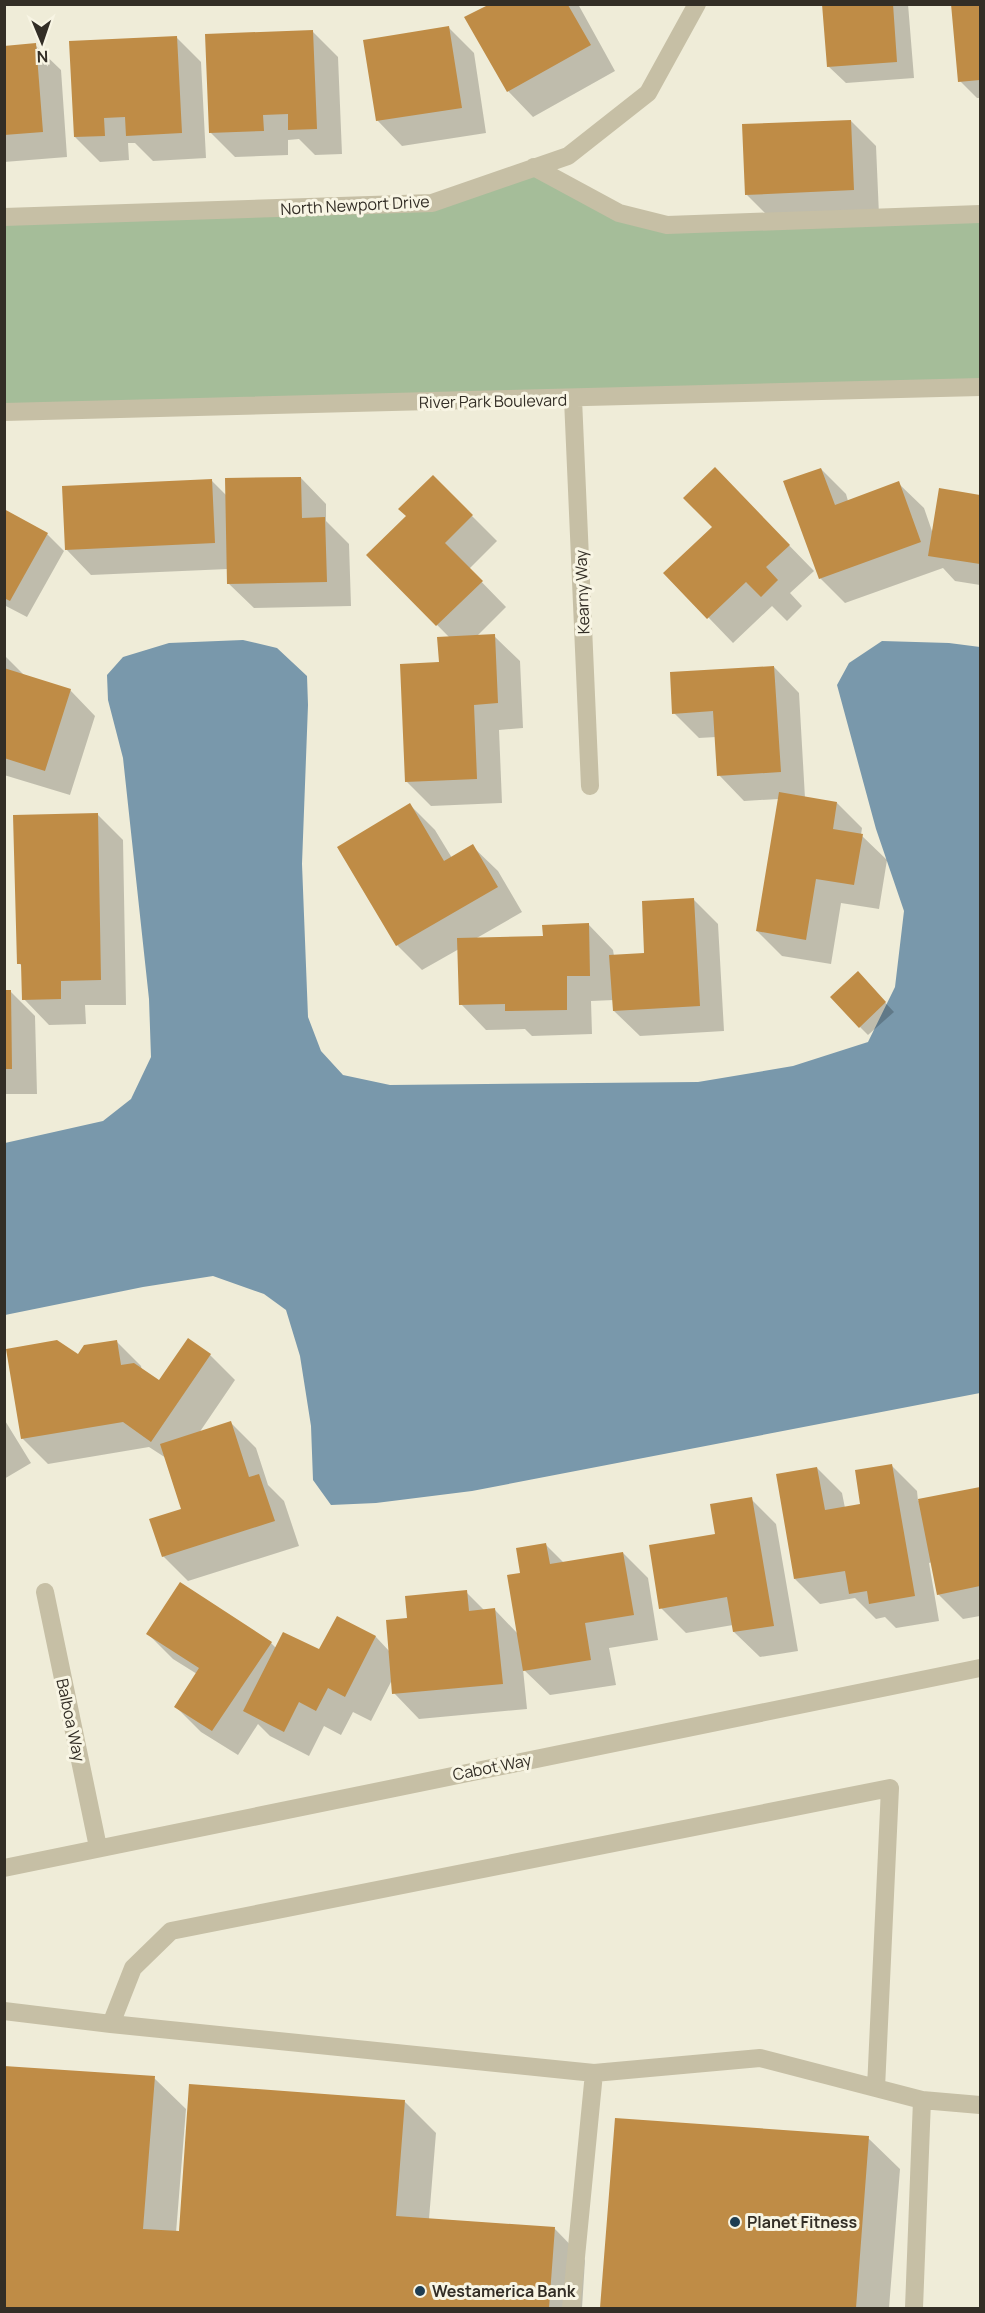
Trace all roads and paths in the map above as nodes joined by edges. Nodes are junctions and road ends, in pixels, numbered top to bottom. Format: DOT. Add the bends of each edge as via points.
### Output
graph roads {
  1 [pos="697,4"];
  2 [pos="534,167"];
  3 [pos="981,214"];
  4 [pos="4,217"];
  5 [pos="981,387"];
  6 [pos="573,399"];
  7 [pos="4,412"];
  8 [pos="590,786"];
  9 [pos="45,1592"];
  10 [pos="981,1668"];
  11 [pos="98,1847"];
  12 [pos="4,1868"];
  13 [pos="4,2011"];
  14 [pos="111,2024"];
  15 [pos="594,2073"];
  16 [pos="876,2088"];
  17 [pos="922,2100"];
  18 [pos="981,2105"];
  19 [pos="571,2308"];
  20 [pos="915,2308"];
  1 -- 2 [label="street, North Newport Drive" via="648,93 568,156"];
  2 -- 3 [label="street" via="619,213 667,225"];
  2 -- 4 [label="street, North Newport Drive" via="432,203"];
  5 -- 6 [label="street, River Park Boulevard"];
  6 -- 7 [label="street, River Park Boulevard"];
  6 -- 8 [label="street, Kearny Way"];
  9 -- 11 [label="street, Balboa Way"];
  10 -- 11 [label="street, Cabot Way"];
  11 -- 12 [label="street, Cabot Way"];
  13 -- 14 [label="street"];
  14 -- 15 [label="street"];
  14 -- 16 [label="street" via="133,1968 171,1931 890,1788"];
  15 -- 16 [label="street" via="760,2058"];
  15 -- 19 [label="street"];
  16 -- 17 [label="street"];
  17 -- 18 [label="street"];
  17 -- 20 [label="street"];
}
